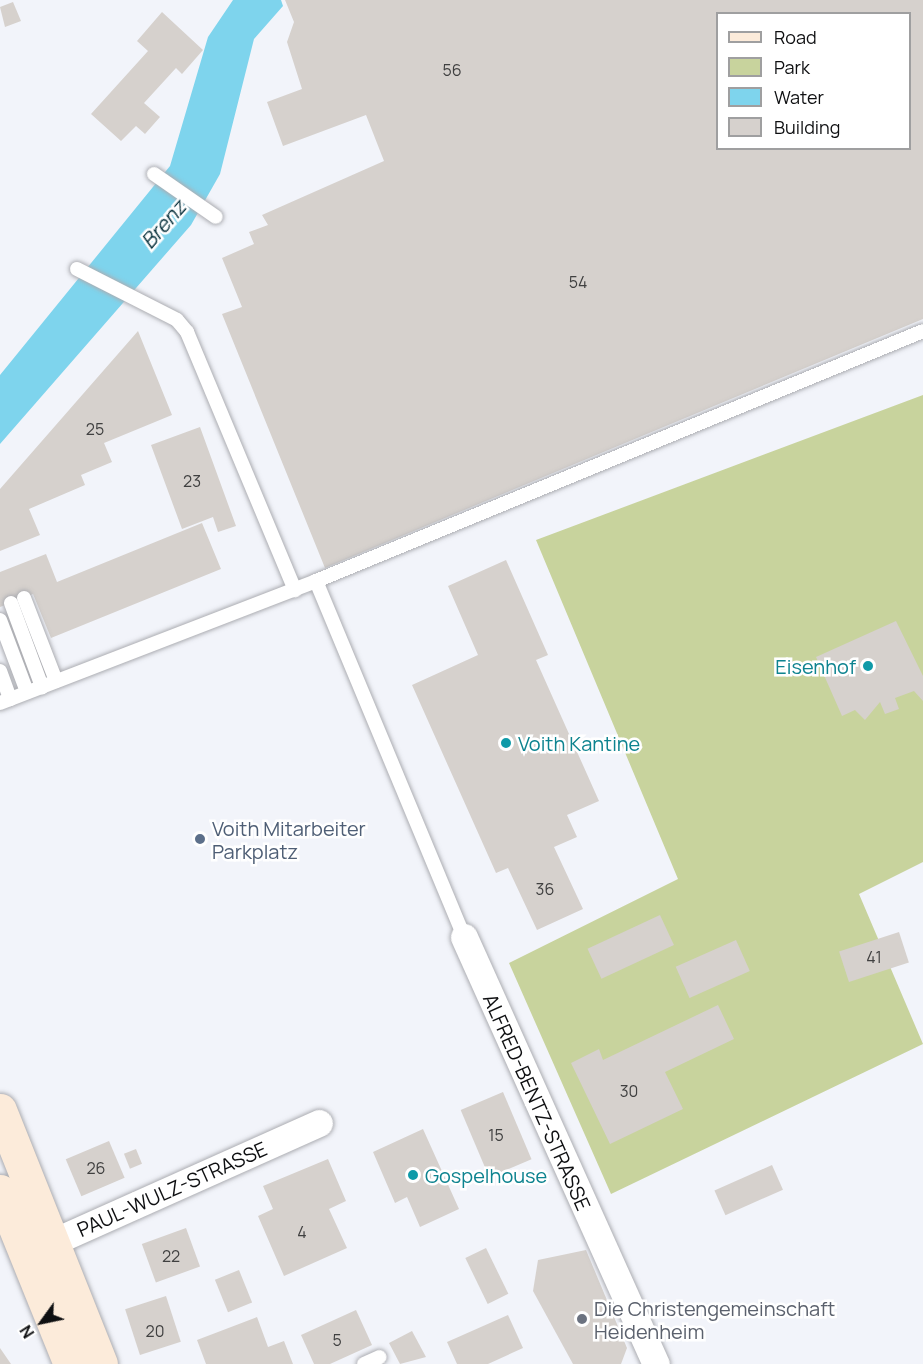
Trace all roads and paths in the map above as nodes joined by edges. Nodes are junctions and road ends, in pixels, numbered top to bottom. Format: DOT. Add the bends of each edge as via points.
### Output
graph roads {
  1 [pos="154,174"];
  2 [pos="216,216"];
  3 [pos="77,270"];
  4 [pos="923,331"];
  5 [pos="316,581"];
  6 [pos="295,590"];
  7 [pos="0,620"];
  8 [pos="0,671"];
  9 [pos="56,681"];
  10 [pos="42,687"];
  11 [pos="27,692"];
  12 [pos="5,701"];
  13 [pos="464,937"];
  14 [pos="0,1110"];
  15 [pos="319,1123"];
  16 [pos="0,1191"];
  17 [pos="25,1246"];
  18 [pos="380,1357"];
  19 [pos="70,1364"];
  20 [pos="101,1364"];
  21 [pos="364,1364"];
  22 [pos="656,1364"];
  1 -- 2 [label="lane"];
  3 -- 6 [label="lane" via="177,320 187,332"];
  4 -- 5 [label="lane"];
  5 -- 6 [label="lane"];
  5 -- 13 [label="lane"];
  6 -- 9 [label="lane"];
  7 -- 11 [label="lane"];
  8 -- 12 [label="lane"];
  9 -- 10 [label="lane"];
  9 -- 10 [label="lane" via="18,601"];
  10 -- 11 [label="lane"];
  11 -- 12 [label="lane"];
  13 -- 22 [label="street, ALFRED-BENTZ-STRASSE"];
  14 -- 17 [label="main road"];
  15 -- 17 [label="street, PAUL-WULZ-STRASSE"];
  16 -- 17 [label="main road"];
  17 -- 19 [label="main road"];
  17 -- 20 [label="main road"];
  18 -- 21 [label="lane"];
}
